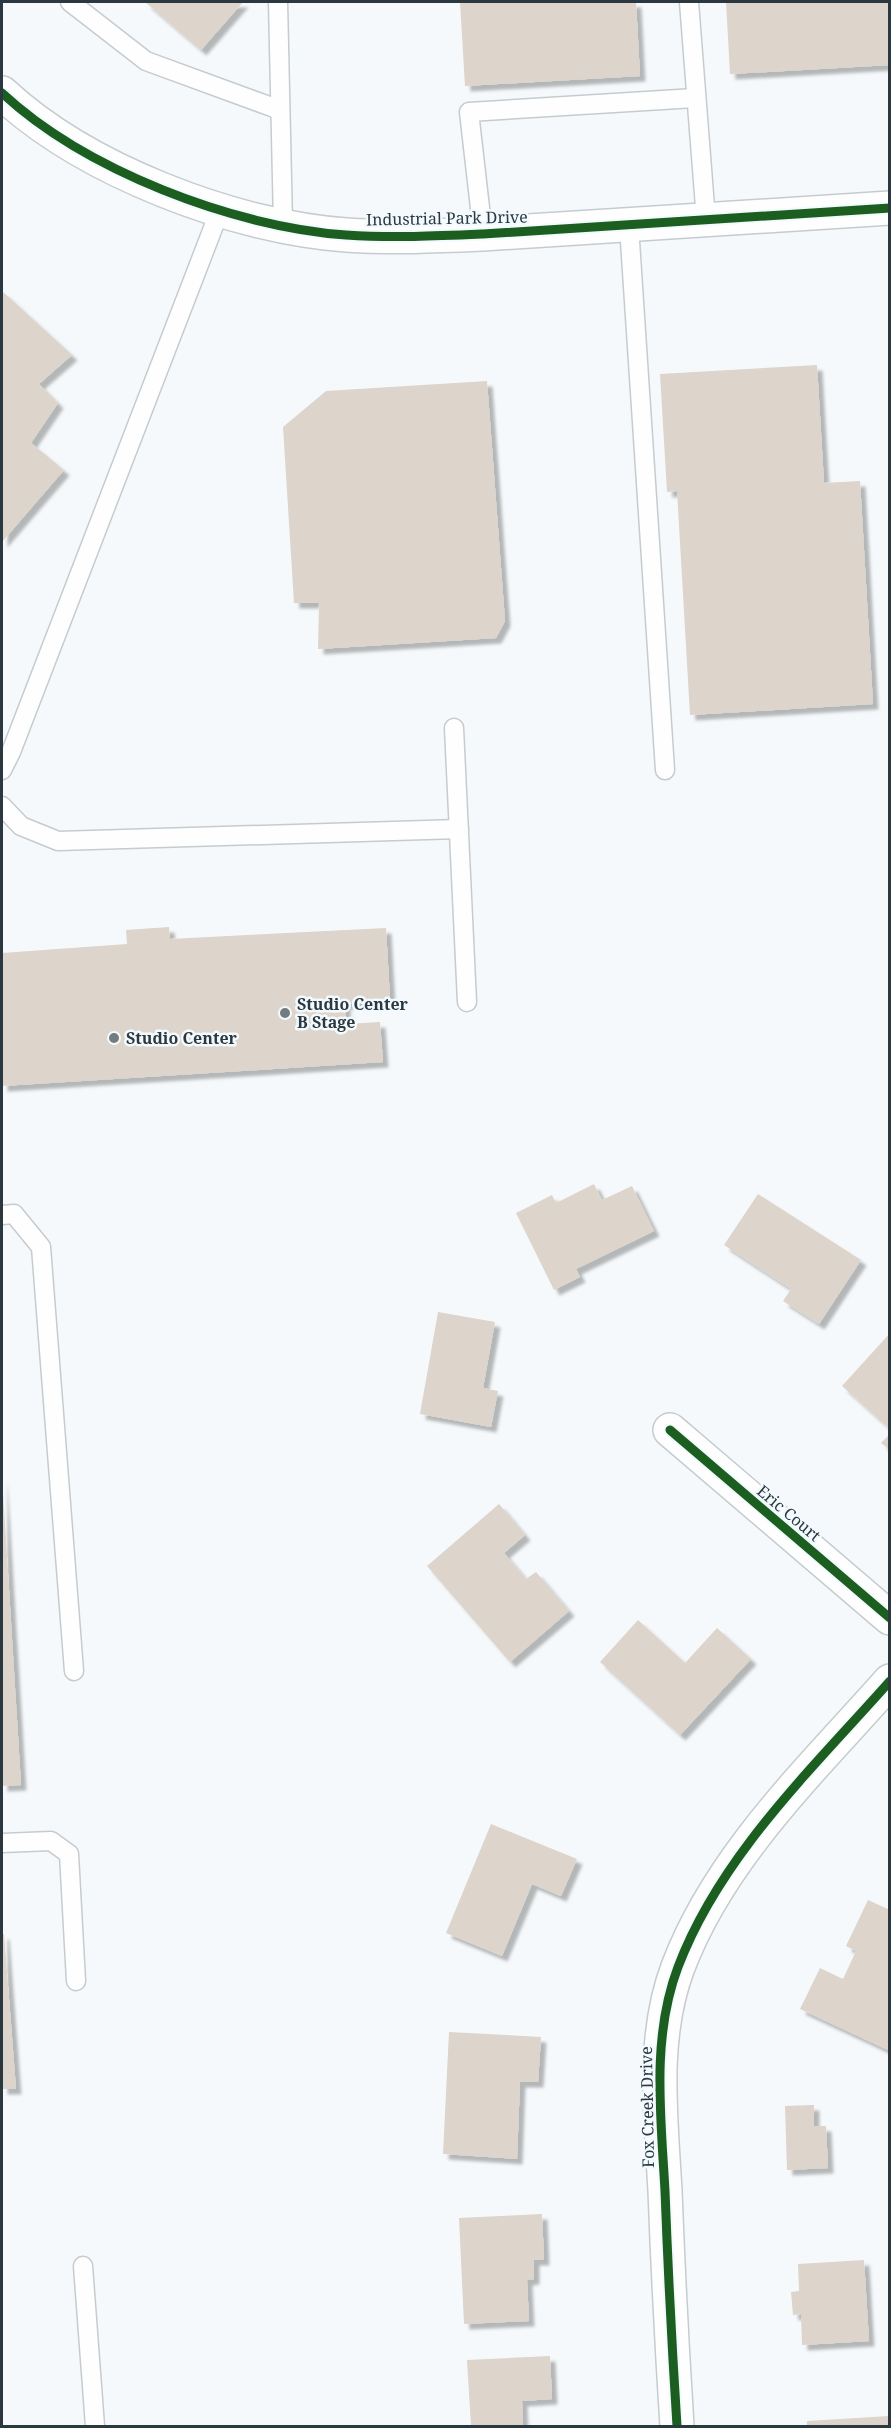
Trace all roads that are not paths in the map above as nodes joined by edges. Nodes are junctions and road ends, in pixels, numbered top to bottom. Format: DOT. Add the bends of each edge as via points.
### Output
graph roads {
  1 [pos="70,2"];
  2 [pos="278,2"];
  3 [pos="688,2"];
  4 [pos="2,93"];
  5 [pos="695,98"];
  6 [pos="280,110"];
  7 [pos="890,208"];
  8 [pos="220,210"];
  9 [pos="706,220"];
  10 [pos="283,224"];
  11 [pos="629,226"];
  12 [pos="483,234"];
  13 [pos="454,728"];
  14 [pos="3,764"];
  15 [pos="665,770"];
  16 [pos="2,806"];
  17 [pos="459,829"];
  18 [pos="467,1002"];
  19 [pos="2,1215"];
  20 [pos="670,1430"];
  21 [pos="890,1618"];
  22 [pos="74,1671"];
  23 [pos="890,1681"];
  24 [pos="2,1843"];
  25 [pos="76,1981"];
  26 [pos="83,2266"];
  27 [pos="94,2427"];
  28 [pos="677,2427"];
  1 -- 6 [label="lane" via="146,61"];
  2 -- 6 [label="lane"];
  3 -- 5 [label="lane"];
  4 -- 8 [label="street, Industrial Park Drive" via="90,156 156,188"];
  5 -- 9 [label="lane"];
  5 -- 12 [label="lane" via="470,112"];
  6 -- 10 [label="lane"];
  7 -- 9 [label="street, Industrial Park Drive"];
  8 -- 10 [label="street, Industrial Park Drive"];
  8 -- 14 [label="lane"];
  9 -- 11 [label="street, Industrial Park Drive"];
  10 -- 12 [label="street, Industrial Park Drive" via="344,235"];
  11 -- 12 [label="street, Industrial Park Drive"];
  11 -- 15 [label="lane"];
  13 -- 17 [label="lane"];
  16 -- 17 [label="lane" via="21,826 58,841"];
  17 -- 18 [label="lane"];
  19 -- 22 [label="lane" via="14,1214 41,1247"];
  20 -- 21 [label="street, Eric Court"];
  23 -- 28 [label="street, Fox Creek Drive" via="758,1830 703,1913 678,1968 661,2033 660,2098"];
  24 -- 25 [label="lane" via="51,1841 69,1854"];
  26 -- 27 [label="lane"];
}
